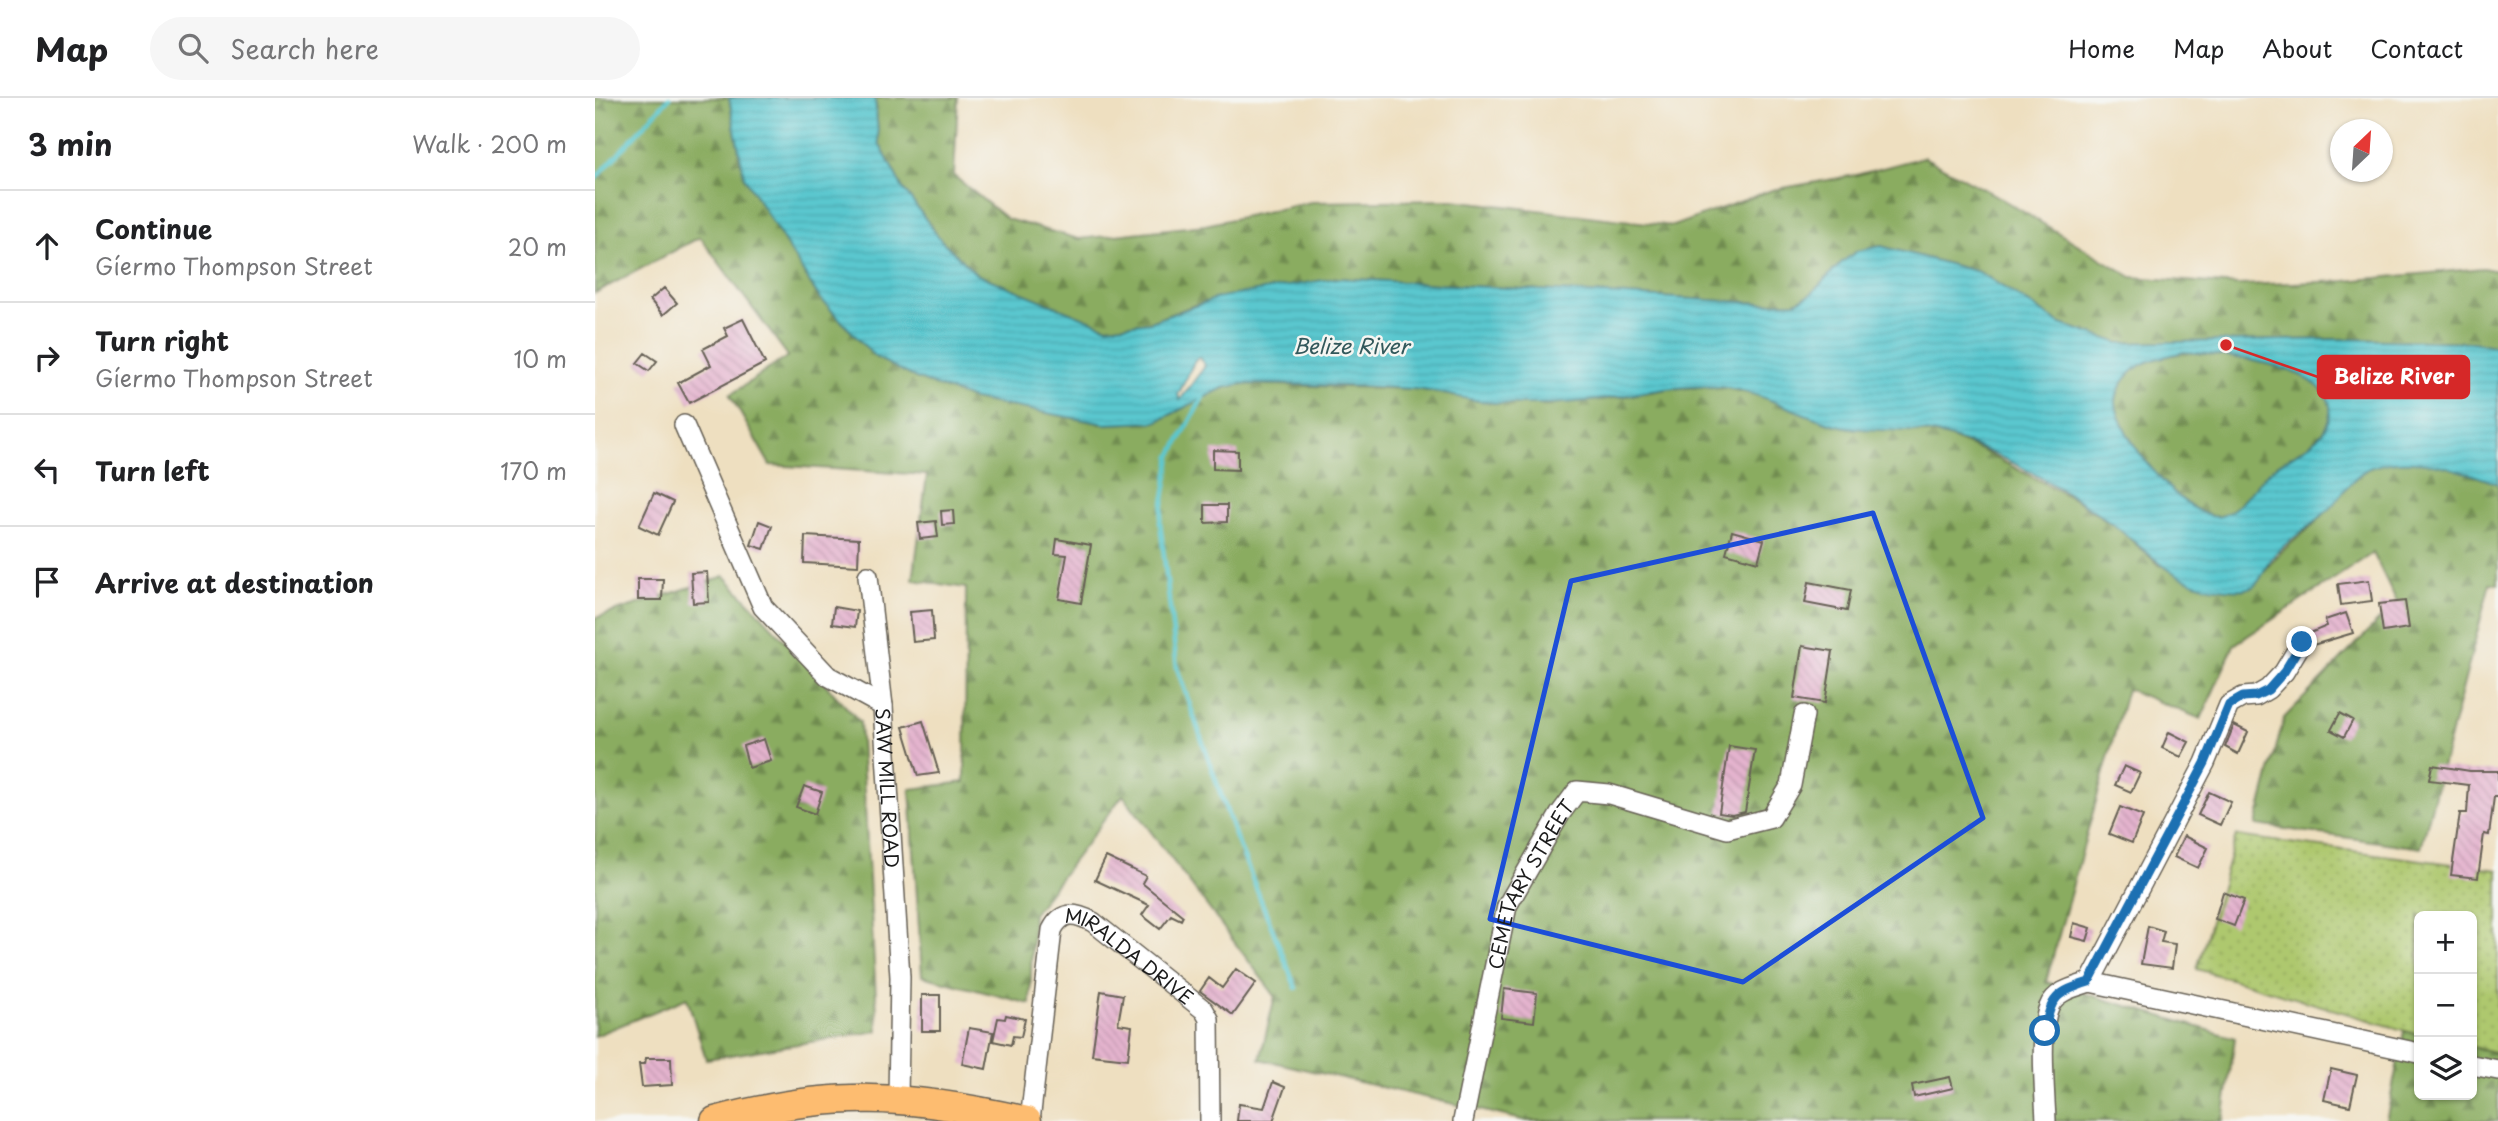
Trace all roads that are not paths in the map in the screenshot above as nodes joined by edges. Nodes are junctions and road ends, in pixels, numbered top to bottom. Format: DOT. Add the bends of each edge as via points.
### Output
graph roads {
  1 [pos="684,425"];
  2 [pos="868,576"];
  3 [pos="2302,642"];
  4 [pos="883,706"];
  5 [pos="1804,715"];
  6 [pos="2089,982"];
  7 [pos="2414,1052"];
  8 [pos="2477,1066"];
  9 [pos="2498,1070"];
  10 [pos="898,1098"];
  11 [pos="715,1121"];
  12 [pos="1029,1121"];
  13 [pos="1210,1121"];
  14 [pos="1463,1121"];
  15 [pos="2046,1121"];
  1 -- 4 [label="street, SAW MILL ROAD" via="762,607 828,676"];
  2 -- 4 [label="street"];
  3 -- 6 [label="street" via="2268,690 2229,705 2205,763"];
  4 -- 10 [label="street, SAW MILL ROAD" via="900,976"];
  5 -- 14 [label="street, CEMETARY STREET" via="1791,785 1771,818 1727,829 1609,794 1577,791 1507,906"];
  6 -- 7 [label="street"];
  6 -- 15 [label="street" via="2057,996 2049,1006"];
  8 -- 9 [label="street"];
  10 -- 11 [label="highway" via="801,1101"];
  10 -- 12 [label="highway" via="954,1104"];
  12 -- 13 [label="street, MIRALDA DRIVE" via="1052,930 1067,914 1093,922 1204,1010 1209,1019"];
}
